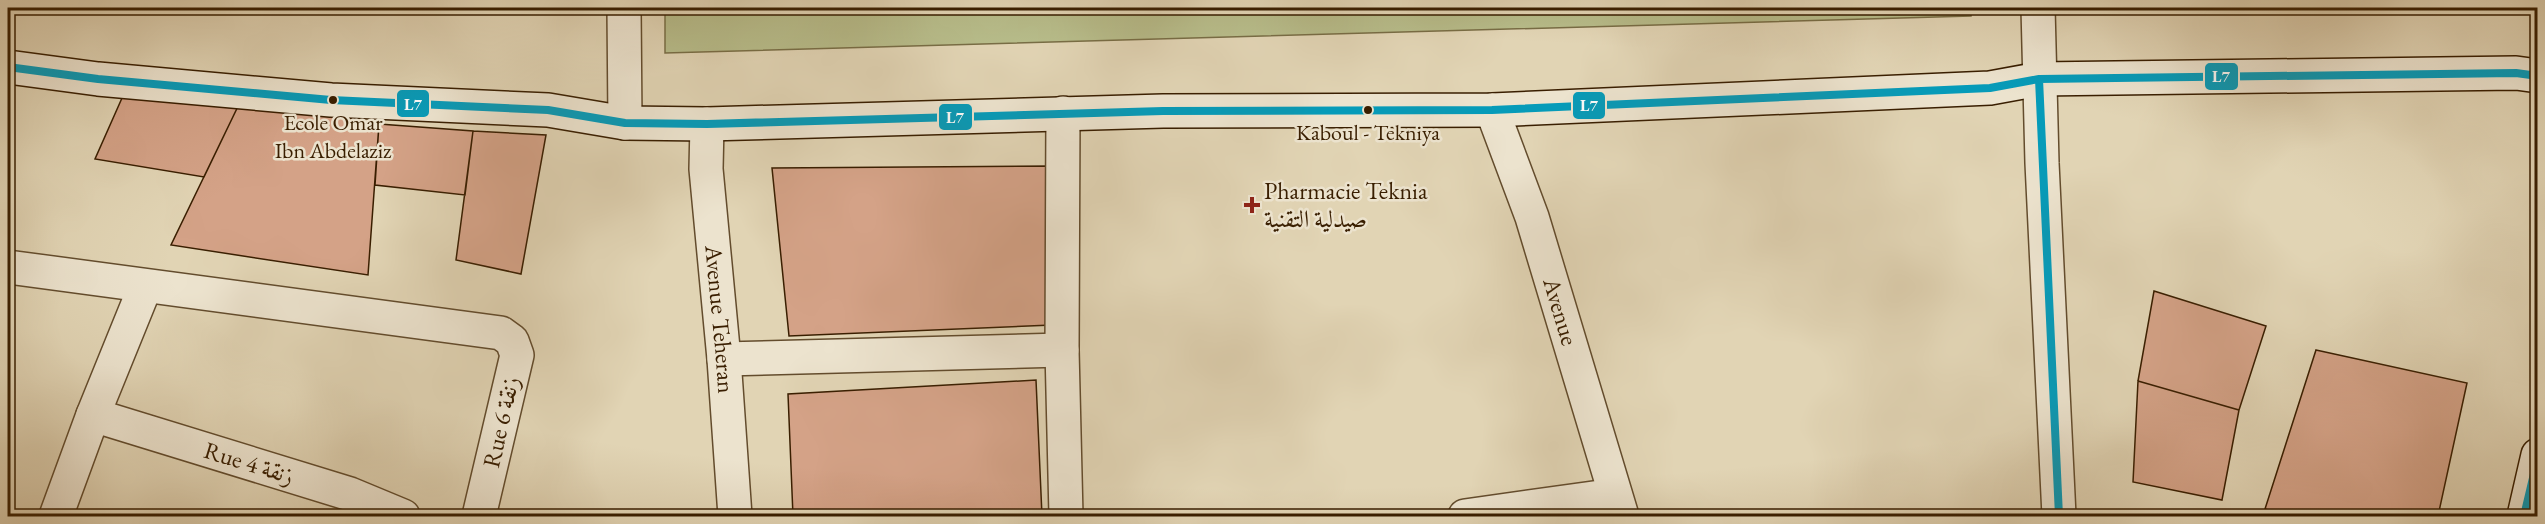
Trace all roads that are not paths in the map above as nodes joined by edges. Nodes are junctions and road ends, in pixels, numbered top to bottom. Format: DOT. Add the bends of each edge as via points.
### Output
graph roads {
  1 [pos="624,8"];
  2 [pos="2038,8"];
  3 [pos="8,67"];
  4 [pos="2538,76"];
  5 [pos="2039,79"];
  6 [pos="1492,110"];
  7 [pos="1063,113"];
  8 [pos="625,123"];
  9 [pos="707,124"];
  10 [pos="8,267"];
  11 [pos="145,287"];
  12 [pos="1062,350"];
  13 [pos="724,358"];
  14 [pos="93,415"];
  15 [pos="2538,455"];
  16 [pos="346,505"];
  17 [pos="1618,506"];
  18 [pos="56,516"];
  19 [pos="403,516"];
  20 [pos="478,516"];
  21 [pos="735,516"];
  22 [pos="1066,516"];
  23 [pos="1465,516"];
  24 [pos="2059,516"];
  25 [pos="2524,516"];
  1 -- 8 [label="street"];
  2 -- 5 [label="street"];
  3 -- 8 [label="street" via="331,100 548,110"];
  4 -- 5 [label="street"];
  5 -- 6 [label="street" via="1990,88"];
  5 -- 24 [label="street"];
  6 -- 7 [label="street"];
  6 -- 17 [label="street, Avenue" via="1532,217"];
  7 -- 9 [label="street"];
  7 -- 12 [label="street"];
  8 -- 9 [label="street"];
  9 -- 13 [label="street, Avenue Teheran" via="706,169"];
  10 -- 11 [label="street"];
  11 -- 14 [label="street"];
  11 -- 20 [label="street, Rue 6 زنقة" via="501,333 512,340 517,355"];
  12 -- 13 [label="street"];
  12 -- 22 [label="street"];
  13 -- 21 [label="street, Avenue Teheran"];
  14 -- 16 [label="street, Rue 4 زنقة"];
  14 -- 18 [label="street"];
  15 -- 25 [label="street"];
  16 -- 19 [label="street, Rue 4 زنقة"];
  17 -- 23 [label="street"];
}
